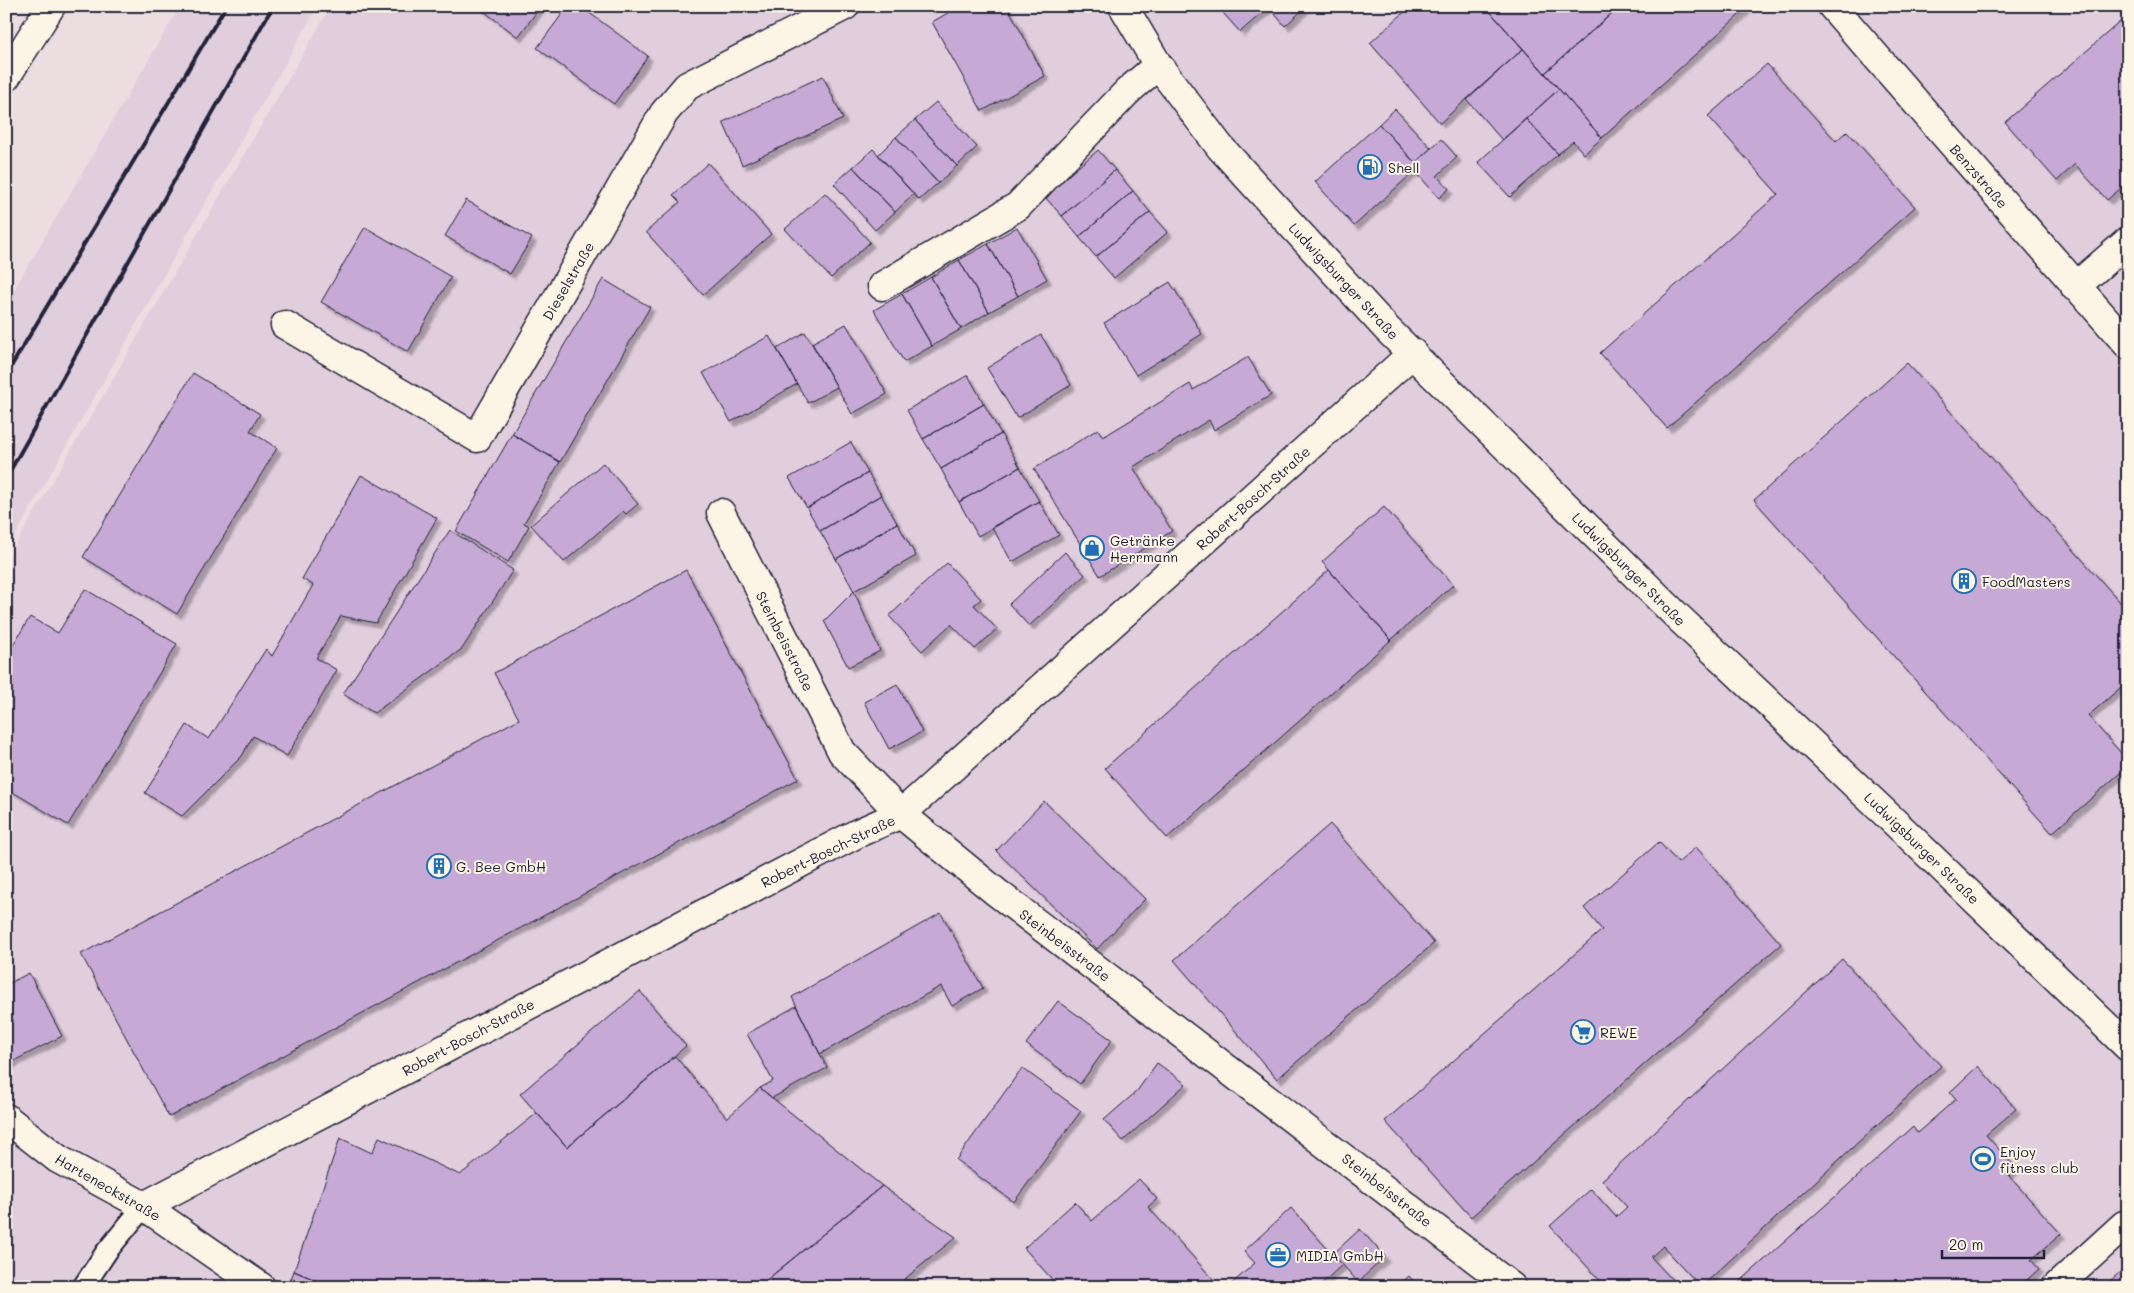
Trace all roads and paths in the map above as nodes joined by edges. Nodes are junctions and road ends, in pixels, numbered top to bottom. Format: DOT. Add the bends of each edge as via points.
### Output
graph roads {
  1 [pos="51,6"];
  2 [pos="845,6"];
  3 [pos="1123,6"];
  4 [pos="1832,6"];
  5 [pos="1158,65"];
  6 [pos="6,77"];
  7 [pos="2128,241"];
  8 [pos="882,286"];
  9 [pos="2075,286"];
  10 [pos="285,325"];
  11 [pos="2128,346"];
  12 [pos="1413,353"];
  13 [pos="720,513"];
  14 [pos="901,814"];
  15 [pos="2128,1047"];
  16 [pos="6,1118"];
  17 [pos="144,1206"];
  18 [pos="2126,1223"];
  19 [pos="83,1287"];
  20 [pos="261,1287"];
  21 [pos="1512,1287"];
  22 [pos="2056,1287"];
  1 -- 6 [label="street"];
  2 -- 10 [label="street, Dieselstraße" via="688,86 664,113 477,438"];
  3 -- 5 [label="street, Ludwigsburger Straße"];
  4 -- 9 [label="street, Benzstraße"];
  5 -- 8 [label="street" via="1128,91 1018,206"];
  5 -- 12 [label="street, Ludwigsburger Straße" via="1220,147 1387,329"];
  7 -- 9 [label="street"];
  9 -- 11 [label="street, Benzstraße"];
  12 -- 14 [label="street, Robert-Bosch-Straße"];
  12 -- 15 [label="street, Ludwigsburger Straße" via="1679,618"];
  13 -- 14 [label="street, Steinbeisstraße" via="842,752"];
  14 -- 17 [label="street, Robert-Bosch-Straße" via="858,833"];
  14 -- 21 [label="street, Steinbeisstraße" via="996,892"];
  16 -- 17 [label="street, Harteneckstraße" via="58,1159"];
  17 -- 19 [label="lane"];
  17 -- 20 [label="street, Harteneckstraße"];
  18 -- 22 [label="street"];
}
